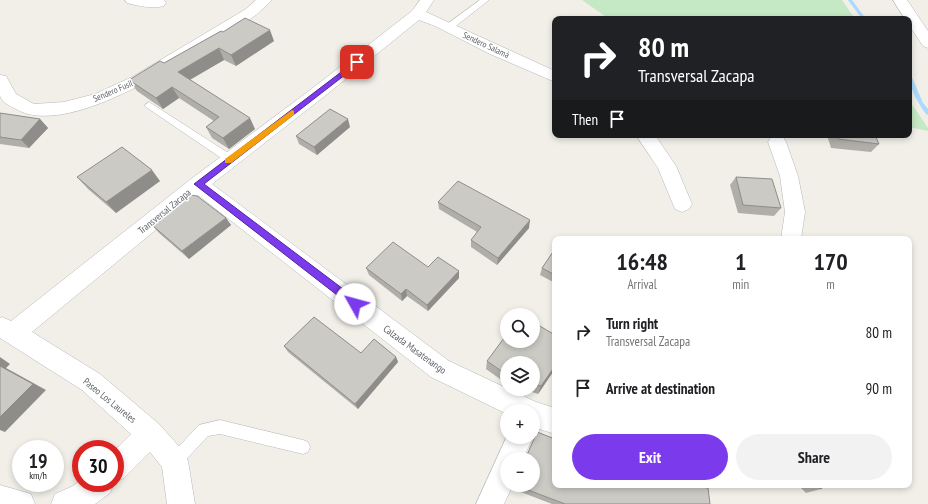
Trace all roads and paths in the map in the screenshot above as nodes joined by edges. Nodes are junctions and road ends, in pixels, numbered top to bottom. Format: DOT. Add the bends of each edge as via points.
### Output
graph roads {
  1 [pos="132,0"];
  2 [pos="265,0"];
  3 [pos="485,0"];
  4 [pos="900,0"];
  5 [pos="159,2"];
  6 [pos="422,7"];
  7 [pos="910,16"];
  8 [pos="912,18"];
  9 [pos="449,27"];
  10 [pos="928,43"];
  11 [pos="552,76"];
  12 [pos="0,80"];
  13 [pos="149,105"];
  14 [pos="647,138"];
  15 [pos="778,142"];
  16 [pos="230,159"];
  17 [pos="198,184"];
  18 [pos="682,204"];
  19 [pos="791,236"];
  20 [pos="6,330"];
  21 [pos="512,404"];
  22 [pos="540,416"];
  23 [pos="552,419"];
  24 [pos="150,433"];
  25 [pos="304,447"];
  26 [pos="124,460"];
  27 [pos="175,461"];
  28 [pos="500,482"];
  29 [pos="88,492"];
  30 [pos="0,499"];
  31 [pos="21,504"];
  32 [pos="65,504"];
  33 [pos="181,504"];
  34 [pos="490,504"];
  1 -- 5 [label="street"];
  2 -- 12 [label="street, Sendero Fusil" via="251,12 151,73 101,98 64,108 31,110 10,98"];
  3 -- 9 [label="lane"];
  4 -- 7 [label="street"];
  6 -- 9 [label="street, Sendero Salamá"];
  6 -- 16 [label="street, Transversal Zacapa" via="320,91"];
  8 -- 10 [label="street"];
  9 -- 11 [label="street, Sendero Salamá"];
  13 -- 16 [label="lane"];
  14 -- 18 [label="street" via="667,166"];
  15 -- 19 [label="street" via="789,176 795,212"];
  16 -- 17 [label="street, Transversal Zacapa"];
  17 -- 20 [label="street, Transversal Zacapa"];
  17 -- 21 [label="street, Calzada Masatenango" via="440,369"];
  20 -- 24 [label="street, Paseo Los Laureles" via="90,382"];
  22 -- 23 [label="street"];
  24 -- 26 [label="street"];
  24 -- 27 [label="street, Paseo Los Laureles"];
  25 -- 27 [label="lane" via="220,427 204,430"];
  27 -- 33 [label="street"];
  28 -- 34 [label="street"];
  29 -- 32 [label="street"];
  30 -- 31 [label="street"];
}
